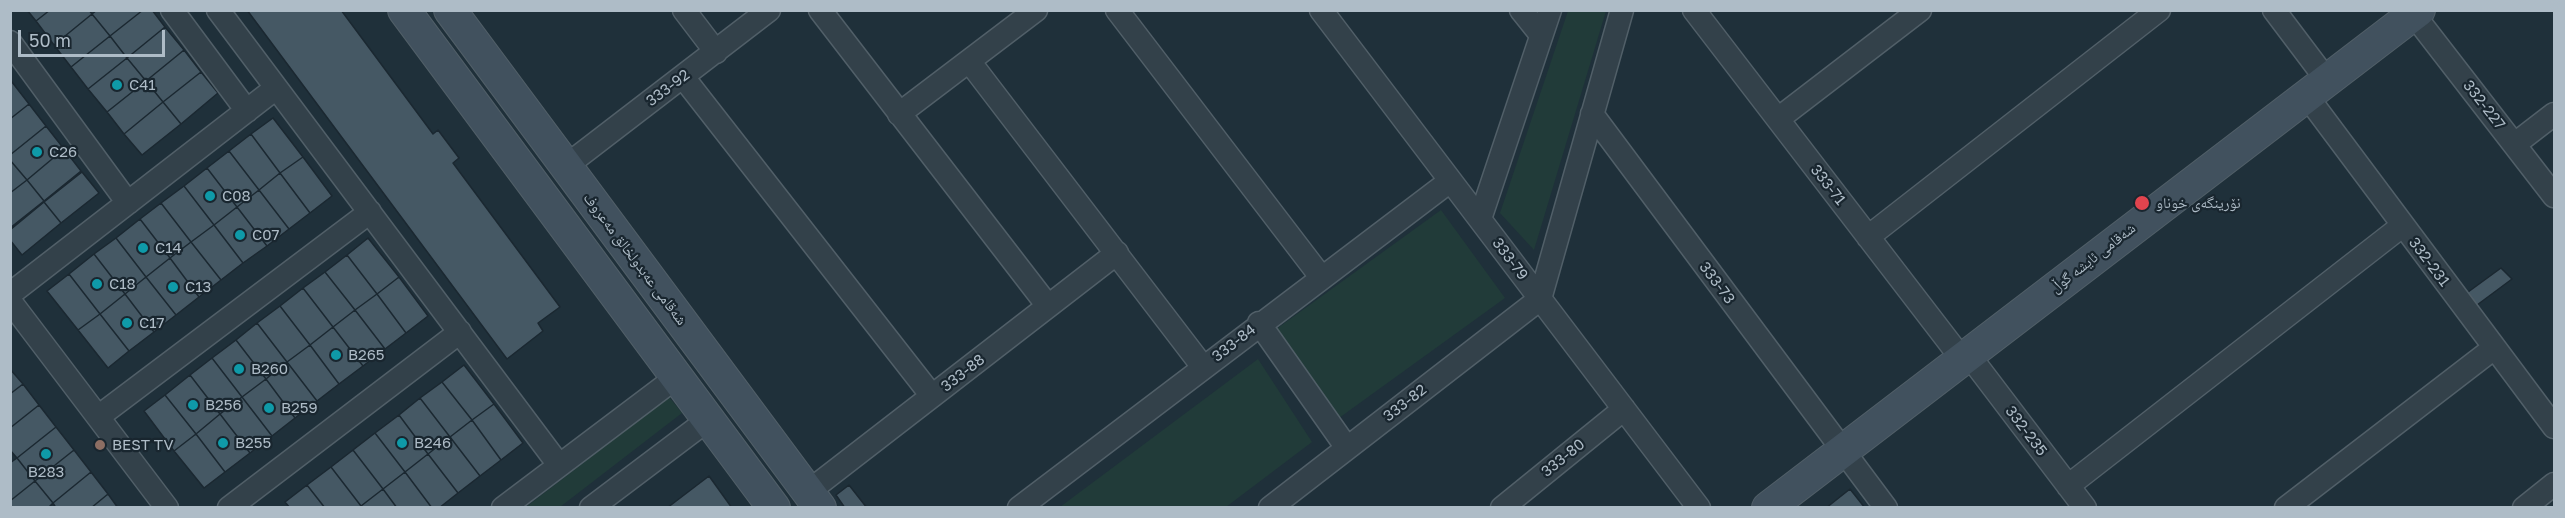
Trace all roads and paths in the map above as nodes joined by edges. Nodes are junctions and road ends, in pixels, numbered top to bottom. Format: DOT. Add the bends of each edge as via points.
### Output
graph roads {
  1 [pos="172,10"];
  2 [pos="218,10"];
  3 [pos="404,10"];
  4 [pos="450,10"];
  5 [pos="684,10"];
  6 [pos="770,10"];
  7 [pos="820,10"];
  8 [pos="1036,10"];
  9 [pos="1117,10"];
  10 [pos="1321,10"];
  11 [pos="1521,10"];
  12 [pos="1550,10"];
  13 [pos="1622,10"];
  14 [pos="1694,10"];
  15 [pos="1920,10"];
  16 [pos="2159,10"];
  17 [pos="2274,10"];
  18 [pos="2416,13"];
  19 [pos="1541,35"];
  20 [pos="10,42"];
  21 [pos="716,52"];
  22 [pos="969,61"];
  23 [pos="683,77"];
  24 [pos="2316,87"];
  25 [pos="276,88"];
  26 [pos="247,111"];
  27 [pos="899,114"];
  28 [pos="1592,114"];
  29 [pos="2554,114"];
  30 [pos="1778,119"];
  31 [pos="2515,144"];
  32 [pos="566,166"];
  33 [pos="1450,180"];
  34 [pos="2554,196"];
  35 [pos="128,203"];
  36 [pos="370,212"];
  37 [pos="1479,219"];
  38 [pos="2402,226"];
  39 [pos="1868,237"];
  40 [pos="1117,253"];
  41 [pos="1321,276"];
  42 [pos="10,294"];
  43 [pos="1540,299"];
  44 [pos="10,301"];
  45 [pos="1048,306"];
  46 [pos="1260,323"];
  47 [pos="460,332"];
  48 [pos="2494,348"];
  49 [pos="1965,357"];
  50 [pos="1203,367"];
  51 [pos="678,376"];
  52 [pos="932,396"];
  53 [pos="1624,409"];
  54 [pos="98,417"];
  55 [pos="710,418"];
  56 [pos="2554,427"];
  57 [pos="1347,448"];
  58 [pos="1842,451"];
  59 [pos="559,465"];
  60 [pos="2554,484"];
  61 [pos="2068,486"];
  62 [pos="814,500"];
  63 [pos="167,507"];
  64 [pos="229,507"];
  65 [pos="503,507"];
  66 [pos="591,507"];
  67 [pos="774,507"];
  68 [pos="1018,507"];
  69 [pos="1270,507"];
  70 [pos="1502,507"];
  71 [pos="1699,507"];
  72 [pos="1768,507"];
  73 [pos="1886,507"];
  74 [pos="2085,507"];
  75 [pos="2286,507"];
  76 [pos="2524,507"];
  1 -- 26 [label="street"];
  2 -- 25 [label="street"];
  3 -- 51 [label="main road"];
  4 -- 32 [label="main road, شەقامی عەبدولخالق مەعروف"];
  5 -- 21 [label="street"];
  6 -- 21 [label="street, 333-92"];
  7 -- 27 [label="street"];
  8 -- 22 [label="street"];
  9 -- 41 [label="street"];
  10 -- 33 [label="street, 333-79"];
  11 -- 19 [label="street"];
  12 -- 19 [label="street"];
  13 -- 28 [label="street"];
  14 -- 30 [label="street, 333-71"];
  15 -- 30 [label="street"];
  16 -- 39 [label="street"];
  17 -- 24 [label="street, 332-231"];
  18 -- 24 [label="main road, شەقامی ئایشە گوڵ"];
  18 -- 31 [label="street, 332-227"];
  19 -- 37 [label="street"];
  20 -- 35 [label="street"];
  21 -- 23 [label="street, 333-92"];
  22 -- 27 [label="street"];
  22 -- 40 [label="street"];
  23 -- 32 [label="street, 333-92"];
  23 -- 52 [label="street"];
  24 -- 38 [label="street, 332-231"];
  24 -- 49 [label="main road, شەقامی ئایشە گوڵ"];
  25 -- 26 [label="street"];
  25 -- 36 [label="street"];
  26 -- 35 [label="street"];
  27 -- 45 [label="street"];
  28 -- 43 [label="street"];
  28 -- 58 [label="street, 333-73"];
  29 -- 31 [label="street"];
  30 -- 39 [label="street, 333-71"];
  31 -- 34 [label="street, 332-227"];
  32 -- 62 [label="main road, شەقامی عەبدولخالق مەعروف"];
  33 -- 37 [label="street, 333-79"];
  33 -- 41 [label="street, 333-84"];
  35 -- 42 [label="street"];
  36 -- 47 [label="street"];
  36 -- 54 [label="street"];
  37 -- 43 [label="street, 333-79"];
  38 -- 48 [label="street, 332-231"];
  38 -- 61 [label="street"];
  39 -- 49 [label="street, 333-71"];
  40 -- 45 [label="street, 333-88"];
  40 -- 50 [label="street"];
  41 -- 46 [label="street, 333-84"];
  43 -- 53 [label="street, 333-79"];
  43 -- 57 [label="street, 333-82"];
  44 -- 54 [label="street"];
  45 -- 52 [label="street, 333-88"];
  46 -- 50 [label="street, 333-84"];
  46 -- 57 [label="street"];
  47 -- 59 [label="street"];
  47 -- 64 [label="street"];
  48 -- 56 [label="street, 332-231"];
  48 -- 75 [label="street"];
  49 -- 58 [label="main road, شەقامی ئایشە گوڵ"];
  49 -- 61 [label="street, 332-235"];
  50 -- 68 [label="street, 333-84"];
  51 -- 55 [label="main road"];
  51 -- 59 [label="street"];
  52 -- 62 [label="street, 333-88"];
  53 -- 70 [label="street, 333-80"];
  53 -- 71 [label="street, 333-79"];
  54 -- 63 [label="street"];
  55 -- 66 [label="street"];
  55 -- 67 [label="main road"];
  57 -- 69 [label="street, 333-82"];
  58 -- 72 [label="main road, شەقامی ئایشە گوڵ"];
  58 -- 73 [label="street, 333-73"];
  59 -- 65 [label="street"];
  60 -- 76 [label="street"];
  61 -- 74 [label="street, 332-235"];
}
